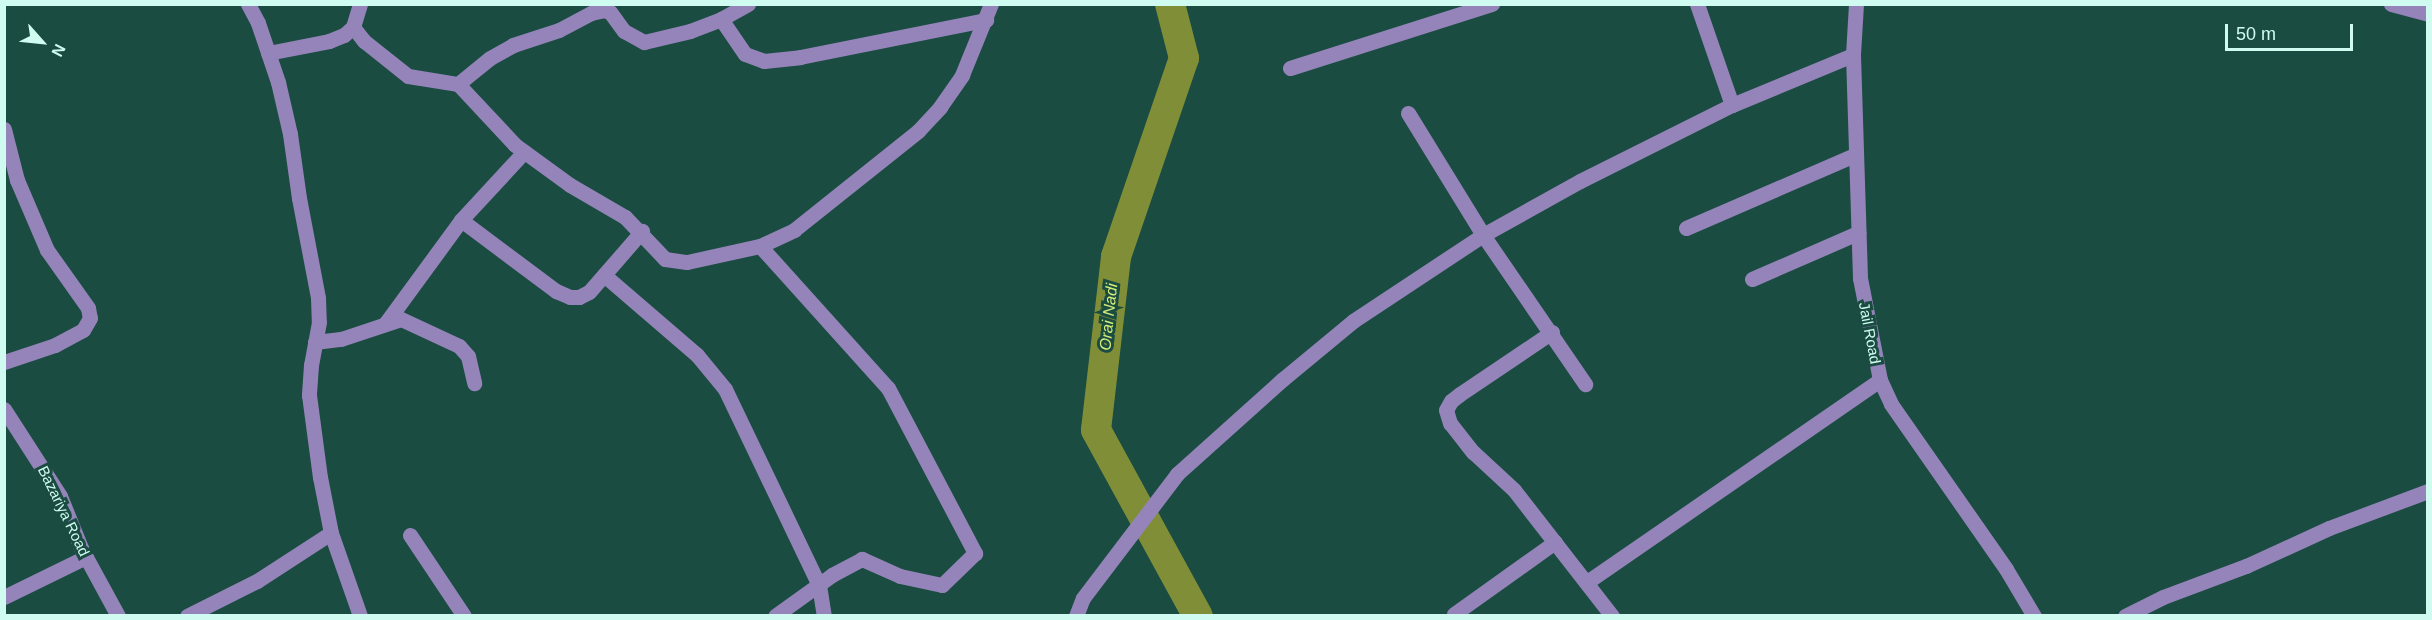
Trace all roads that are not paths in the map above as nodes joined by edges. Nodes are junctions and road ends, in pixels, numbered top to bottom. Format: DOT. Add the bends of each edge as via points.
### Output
graph roads {
  1 [pos="248,4"];
  2 [pos="360,4"];
  3 [pos="748,4"];
  4 [pos="991,4"];
  5 [pos="1492,4"];
  6 [pos="1697,4"];
  7 [pos="1856,4"];
  8 [pos="2391,4"];
  9 [pos="605,7"];
  10 [pos="2427,14"];
  11 [pos="721,19"];
  12 [pos="986,20"];
  13 [pos="353,27"];
  14 [pos="268,52"];
  15 [pos="1853,56"];
  16 [pos="1290,68"];
  17 [pos="458,84"];
  18 [pos="1732,105"];
  19 [pos="1408,113"];
  20 [pos="4,129"];
  21 [pos="524,152"];
  22 [pos="1855,155"];
  23 [pos="460,220"];
  24 [pos="1686,228"];
  25 [pos="642,231"];
  26 [pos="1858,233"];
  27 [pos="1484,235"];
  28 [pos="760,246"];
  29 [pos="604,275"];
  30 [pos="1752,279"];
  31 [pos="385,324"];
  32 [pos="1552,332"];
  33 [pos="315,342"];
  34 [pos="4,362"];
  35 [pos="1880,380"];
  36 [pos="474,382"];
  37 [pos="1585,384"];
  38 [pos="4,409"];
  39 [pos="2427,491"];
  40 [pos="331,533"];
  41 [pos="410,535"];
  42 [pos="1555,542"];
  43 [pos="86,557"];
  44 [pos="1587,582"];
  45 [pos="819,585"];
  46 [pos="4,597"];
  47 [pos="1454,614"];
  48 [pos="118,615"];
  49 [pos="187,615"];
  50 [pos="360,615"];
  51 [pos="464,615"];
  52 [pos="775,615"];
  53 [pos="824,615"];
  54 [pos="1076,615"];
  55 [pos="1612,615"];
  56 [pos="2034,615"];
  57 [pos="2125,615"];
  1 -- 14 [label="street"];
  2 -- 13 [label="street"];
  3 -- 11 [label="street"];
  4 -- 12 [label="street"];
  5 -- 16 [label="street"];
  6 -- 18 [label="street"];
  7 -- 15 [label="street, Jail Road"];
  8 -- 10 [label="street"];
  9 -- 11 [label="street" via="624,31 644,42"];
  9 -- 17 [label="street" via="490,57"];
  11 -- 12 [label="street" via="745,54 764,60 800,57"];
  12 -- 28 [label="street" via="962,75 918,131 794,231"];
  13 -- 14 [label="street" via="329,41"];
  13 -- 17 [label="street" via="364,41 408,76"];
  14 -- 33 [label="street" via="290,135 318,298"];
  15 -- 18 [label="street"];
  15 -- 22 [label="street, Jail Road"];
  17 -- 21 [label="street"];
  18 -- 27 [label="street" via="1580,181"];
  19 -- 27 [label="street"];
  20 -- 34 [label="street" via="17,180 47,250 88,308 90,318 83,330 55,345"];
  21 -- 23 [label="street"];
  21 -- 25 [label="street"];
  22 -- 24 [label="street"];
  22 -- 26 [label="street, Jail Road"];
  23 -- 29 [label="street" via="556,291 570,297 589,292"];
  23 -- 31 [label="street"];
  25 -- 28 [label="street" via="665,259 676,262"];
  25 -- 29 [label="street"];
  26 -- 30 [label="street"];
  26 -- 35 [label="street, Jail Road" via="1860,278"];
  27 -- 32 [label="street"];
  27 -- 54 [label="street" via="1353,321 1177,474 1083,598"];
  28 -- 45 [label="street" via="888,388 975,554 942,585 900,576 862,559"];
  29 -- 45 [label="street" via="697,355 725,388"];
  31 -- 33 [label="street" via="341,339"];
  31 -- 36 [label="street" via="401,318 453,342 468,356"];
  32 -- 37 [label="street"];
  32 -- 42 [label="street" via="1460,394 1446,410 1450,423 1473,452 1514,490"];
  33 -- 40 [label="street" via="309,395"];
  35 -- 44 [label="street"];
  35 -- 56 [label="street, Jail Road" via="1891,404 2007,569"];
  38 -- 43 [label="street, Bazariya Road" via="60,496"];
  39 -- 57 [label="street" via="2328,528"];
  40 -- 49 [label="street" via="257,581"];
  40 -- 50 [label="street"];
  41 -- 51 [label="street"];
  42 -- 44 [label="street"];
  42 -- 47 [label="street"];
  43 -- 46 [label="street"];
  43 -- 48 [label="street, Bazariya Road"];
  44 -- 55 [label="street"];
  45 -- 52 [label="street"];
  45 -- 53 [label="street"];
}
